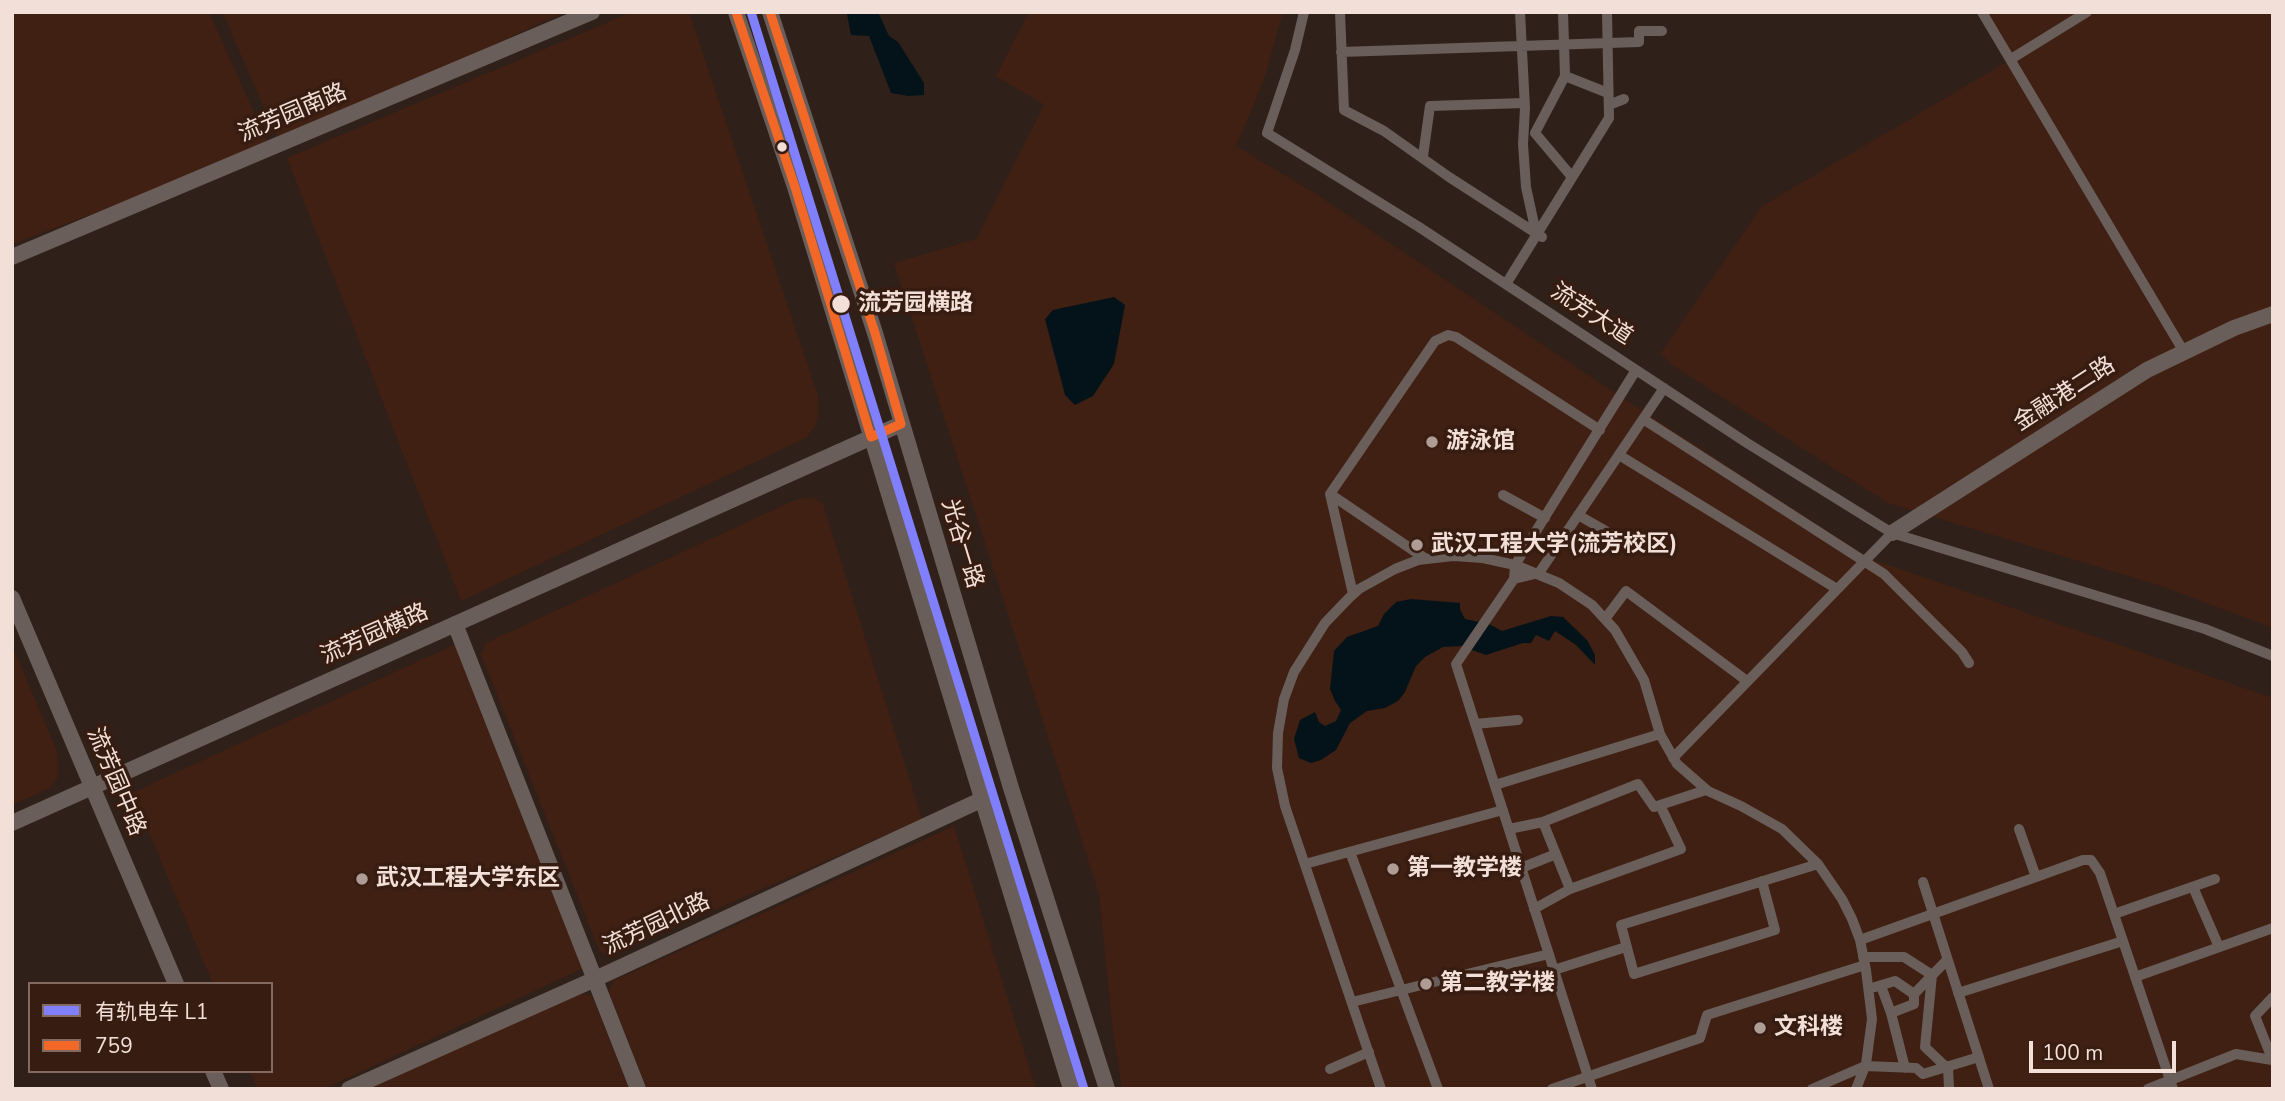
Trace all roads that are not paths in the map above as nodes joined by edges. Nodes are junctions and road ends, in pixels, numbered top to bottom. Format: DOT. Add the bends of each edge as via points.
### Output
graph roads {
  1 [pos="592,12"];
  2 [pos="736,12"];
  3 [pos="771,12"];
  4 [pos="1304,12"];
  5 [pos="1340,12"];
  6 [pos="1520,12"];
  7 [pos="1563,12"];
  8 [pos="1607,12"];
  9 [pos="1982,12"];
  10 [pos="2087,12"];
  11 [pos="1662,31"];
  12 [pos="1608,44"];
  13 [pos="1564,45"];
  14 [pos="1520,46"];
  15 [pos="1341,52"];
  16 [pos="2011,59"];
  17 [pos="1564,76"];
  18 [pos="1609,99"];
  19 [pos="1624,99"];
  20 [pos="1524,103"];
  21 [pos="1423,156"];
  22 [pos="1572,177"];
  23 [pos="1539,235"];
  24 [pos="12,257"];
  25 [pos="1506,284"];
  26 [pos="2273,314"];
  27 [pos="2184,352"];
  28 [pos="1636,370"];
  29 [pos="1664,388"];
  30 [pos="1643,419"];
  31 [pos="901,424"];
  32 [pos="1600,429"];
  33 [pos="871,437"];
  34 [pos="1619,455"];
  35 [pos="1330,494"];
  36 [pos="1503,495"];
  37 [pos="1578,515"];
  38 [pos="1545,518"];
  39 [pos="1606,531"];
  40 [pos="1892,533"];
  41 [pos="1426,559"];
  42 [pos="1864,562"];
  43 [pos="1515,565"];
  44 [pos="1538,573"];
  45 [pos="1514,579"];
  46 [pos="1837,589"];
  47 [pos="1353,594"];
  48 [pos="12,598"];
  49 [pos="1605,619"];
  50 [pos="455,624"];
  51 [pos="2273,656"];
  52 [pos="1969,663"];
  53 [pos="1747,681"];
  54 [pos="1518,720"];
  55 [pos="1475,724"];
  56 [pos="1660,734"];
  57 [pos="1673,758"];
  58 [pos="1495,785"];
  59 [pos="92,788"];
  60 [pos="1706,790"];
  61 [pos="982,799"];
  62 [pos="1661,805"];
  63 [pos="1503,810"];
  64 [pos="1544,822"];
  65 [pos="12,823"];
  66 [pos="1509,829"];
  67 [pos="2019,829"];
  68 [pos="1350,852"];
  69 [pos="1556,854"];
  70 [pos="1305,864"];
  71 [pos="1818,864"];
  72 [pos="1521,869"];
  73 [pos="2036,877"];
  74 [pos="2215,879"];
  75 [pos="1762,881"];
  76 [pos="1923,882"];
  77 [pos="2193,887"];
  78 [pos="1570,889"];
  79 [pos="1534,909"];
  80 [pos="1932,914"];
  81 [pos="2114,914"];
  82 [pos="2273,928"];
  83 [pos="1860,940"];
  84 [pos="2123,941"];
  85 [pos="1626,947"];
  86 [pos="2219,947"];
  87 [pos="1549,954"];
  88 [pos="1947,960"];
  89 [pos="1864,961"];
  90 [pos="1554,970"];
  91 [pos="1932,975"];
  92 [pos="2135,977"];
  93 [pos="593,980"];
  94 [pos="175,982"];
  95 [pos="1881,986"];
  96 [pos="1868,988"];
  97 [pos="1401,990"];
  98 [pos="1958,993"];
  99 [pos="1914,994"];
  100 [pos="2273,997"];
  101 [pos="1352,1002"];
  102 [pos="1891,1013"];
  103 [pos="1369,1052"];
  104 [pos="1979,1057"];
  105 [pos="2272,1061"];
  106 [pos="1865,1066"];
  107 [pos="1947,1067"];
  108 [pos="1905,1068"];
  109 [pos="1330,1069"];
  110 [pos="1590,1083"];
  111 [pos="2172,1085"];
  112 [pos="349,1089"];
  113 [pos="638,1089"];
  114 [pos="1071,1089"];
  115 [pos="1107,1089"];
  116 [pos="1381,1089"];
  117 [pos="1438,1089"];
  118 [pos="1552,1089"];
  119 [pos="1812,1089"];
  120 [pos="1857,1089"];
  121 [pos="1949,1089"];
  122 [pos="1989,1089"];
  123 [pos="2148,1089"];
  1 -- 24 [label="street, 流芳园南路"];
  2 -- 33 [label="street"];
  3 -- 31 [label="street, 光谷一路"];
  4 -- 25 [label="street, 流芳大道" via="1267,133"];
  5 -- 15 [label="street"];
  6 -- 14 [label="street"];
  7 -- 13 [label="street"];
  8 -- 12 [label="street"];
  9 -- 16 [label="street"];
  10 -- 16 [label="street"];
  11 -- 12 [label="street" via="1639,31 1639,42"];
  12 -- 13 [label="street"];
  12 -- 18 [label="street"];
  13 -- 14 [label="street"];
  13 -- 17 [label="street"];
  14 -- 15 [label="street"];
  14 -- 20 [label="street"];
  15 -- 21 [label="street" via="1343,110"];
  16 -- 27 [label="street"];
  17 -- 18 [label="street"];
  17 -- 22 [label="street" via="1535,133"];
  18 -- 19 [label="street"];
  18 -- 22 [label="street" via="1609,118"];
  20 -- 21 [label="street" via="1430,106"];
  20 -- 23 [label="street" via="1525,174"];
  21 -- 23 [label="street"];
  22 -- 23 [label="street"];
  23 -- 25 [label="street"];
  25 -- 28 [label="street, 流芳大道"];
  26 -- 27 [label="street, 金融港二路"];
  27 -- 40 [label="street, 金融港二路" via="2147,370"];
  28 -- 29 [label="street, 流芳大道"];
  28 -- 32 [label="street"];
  29 -- 30 [label="street"];
  29 -- 40 [label="street, 流芳大道"];
  30 -- 34 [label="street"];
  30 -- 42 [label="street"];
  31 -- 33 [label="street, 流芳园横路"];
  31 -- 115 [label="street, 光谷一路"];
  32 -- 35 [label="street" via="1448,335 1435,341 1380,432"];
  32 -- 38 [label="street"];
  33 -- 50 [label="street, 流芳园横路"];
  33 -- 61 [label="street"];
  34 -- 37 [label="street"];
  34 -- 46 [label="street"];
  35 -- 41 [label="street"];
  35 -- 47 [label="street"];
  36 -- 38 [label="street"];
  37 -- 39 [label="street"];
  37 -- 44 [label="street"];
  38 -- 43 [label="street"];
  40 -- 42 [label="street"];
  40 -- 51 [label="street, 流芳大道" via="2205,629"];
  41 -- 43 [label="street" via="1473,557"];
  41 -- 47 [label="street" via="1395,569"];
  42 -- 46 [label="street"];
  42 -- 52 [label="street" via="1884,574"];
  43 -- 44 [label="street"];
  43 -- 45 [label="street"];
  44 -- 45 [label="street"];
  44 -- 49 [label="street" via="1576,593"];
  45 -- 55 [label="street" via="1456,664"];
  46 -- 53 [label="street"];
  47 -- 70 [label="street" via="1304,653 1282,706 1277,768"];
  48 -- 59 [label="street, 流芳园中路"];
  49 -- 53 [label="street" via="1626,591"];
  49 -- 56 [label="street" via="1644,680"];
  50 -- 59 [label="street, 流芳园横路"];
  50 -- 93 [label="street"];
  53 -- 57 [label="street"];
  54 -- 55 [label="street"];
  55 -- 58 [label="street"];
  56 -- 57 [label="street"];
  56 -- 58 [label="street"];
  57 -- 60 [label="street"];
  58 -- 63 [label="street"];
  59 -- 65 [label="street, 流芳园横路"];
  59 -- 94 [label="street, 流芳园中路"];
  60 -- 62 [label="street"];
  60 -- 71 [label="street" via="1773,823"];
  61 -- 93 [label="street, 流芳园北路"];
  61 -- 114 [label="street"];
  62 -- 64 [label="street" via="1654,807 1638,784"];
  62 -- 78 [label="street" via="1681,849"];
  63 -- 66 [label="street"];
  63 -- 68 [label="street"];
  64 -- 66 [label="street"];
  64 -- 69 [label="street"];
  66 -- 72 [label="street"];
  67 -- 73 [label="street"];
  68 -- 70 [label="street"];
  68 -- 97 [label="street"];
  69 -- 72 [label="street"];
  69 -- 78 [label="street"];
  70 -- 101 [label="street"];
  71 -- 75 [label="street"];
  71 -- 83 [label="street" via="1842,899"];
  72 -- 79 [label="street"];
  73 -- 80 [label="street"];
  73 -- 81 [label="street" via="2091,860"];
  74 -- 77 [label="street"];
  75 -- 85 [label="street" via="1621,925"];
  75 -- 85 [label="street" via="1775,930 1634,974"];
  76 -- 80 [label="street"];
  77 -- 81 [label="street"];
  77 -- 86 [label="street"];
  78 -- 79 [label="street"];
  79 -- 87 [label="street"];
  80 -- 83 [label="street"];
  80 -- 88 [label="street"];
  81 -- 84 [label="street"];
  82 -- 86 [label="street"];
  83 -- 89 [label="street"];
  84 -- 92 [label="street"];
  84 -- 98 [label="street"];
  85 -- 90 [label="street"];
  86 -- 92 [label="street"];
  87 -- 90 [label="street"];
  87 -- 97 [label="street"];
  88 -- 91 [label="street"];
  88 -- 98 [label="street"];
  89 -- 91 [label="street" via="1904,957"];
  89 -- 96 [label="street"];
  89 -- 110 [label="street" via="1707,1015 1700,1038"];
  90 -- 110 [label="street"];
  91 -- 99 [label="street"];
  91 -- 107 [label="street" via="1925,1047"];
  92 -- 111 [label="street"];
  93 -- 112 [label="street, 流芳园北路"];
  93 -- 113 [label="street"];
  95 -- 96 [label="street"];
  95 -- 99 [label="street" via="1895,981"];
  95 -- 102 [label="street"];
  96 -- 106 [label="street" via="1872,1019"];
  97 -- 101 [label="street"];
  97 -- 117 [label="street"];
  98 -- 104 [label="street"];
  99 -- 102 [label="street" via="1914,1004"];
  100 -- 105 [label="street" via="2255,1016"];
  101 -- 103 [label="street"];
  102 -- 108 [label="street"];
  103 -- 109 [label="street"];
  103 -- 116 [label="street"];
  104 -- 107 [label="street"];
  104 -- 122 [label="street"];
  105 -- 111 [label="street" via="2236,1054"];
  106 -- 108 [label="street"];
  106 -- 119 [label="street"];
  106 -- 120 [label="street"];
  107 -- 108 [label="street" via="1923,1074"];
  107 -- 121 [label="street"];
  110 -- 118 [label="street"];
  111 -- 123 [label="street"];
}
